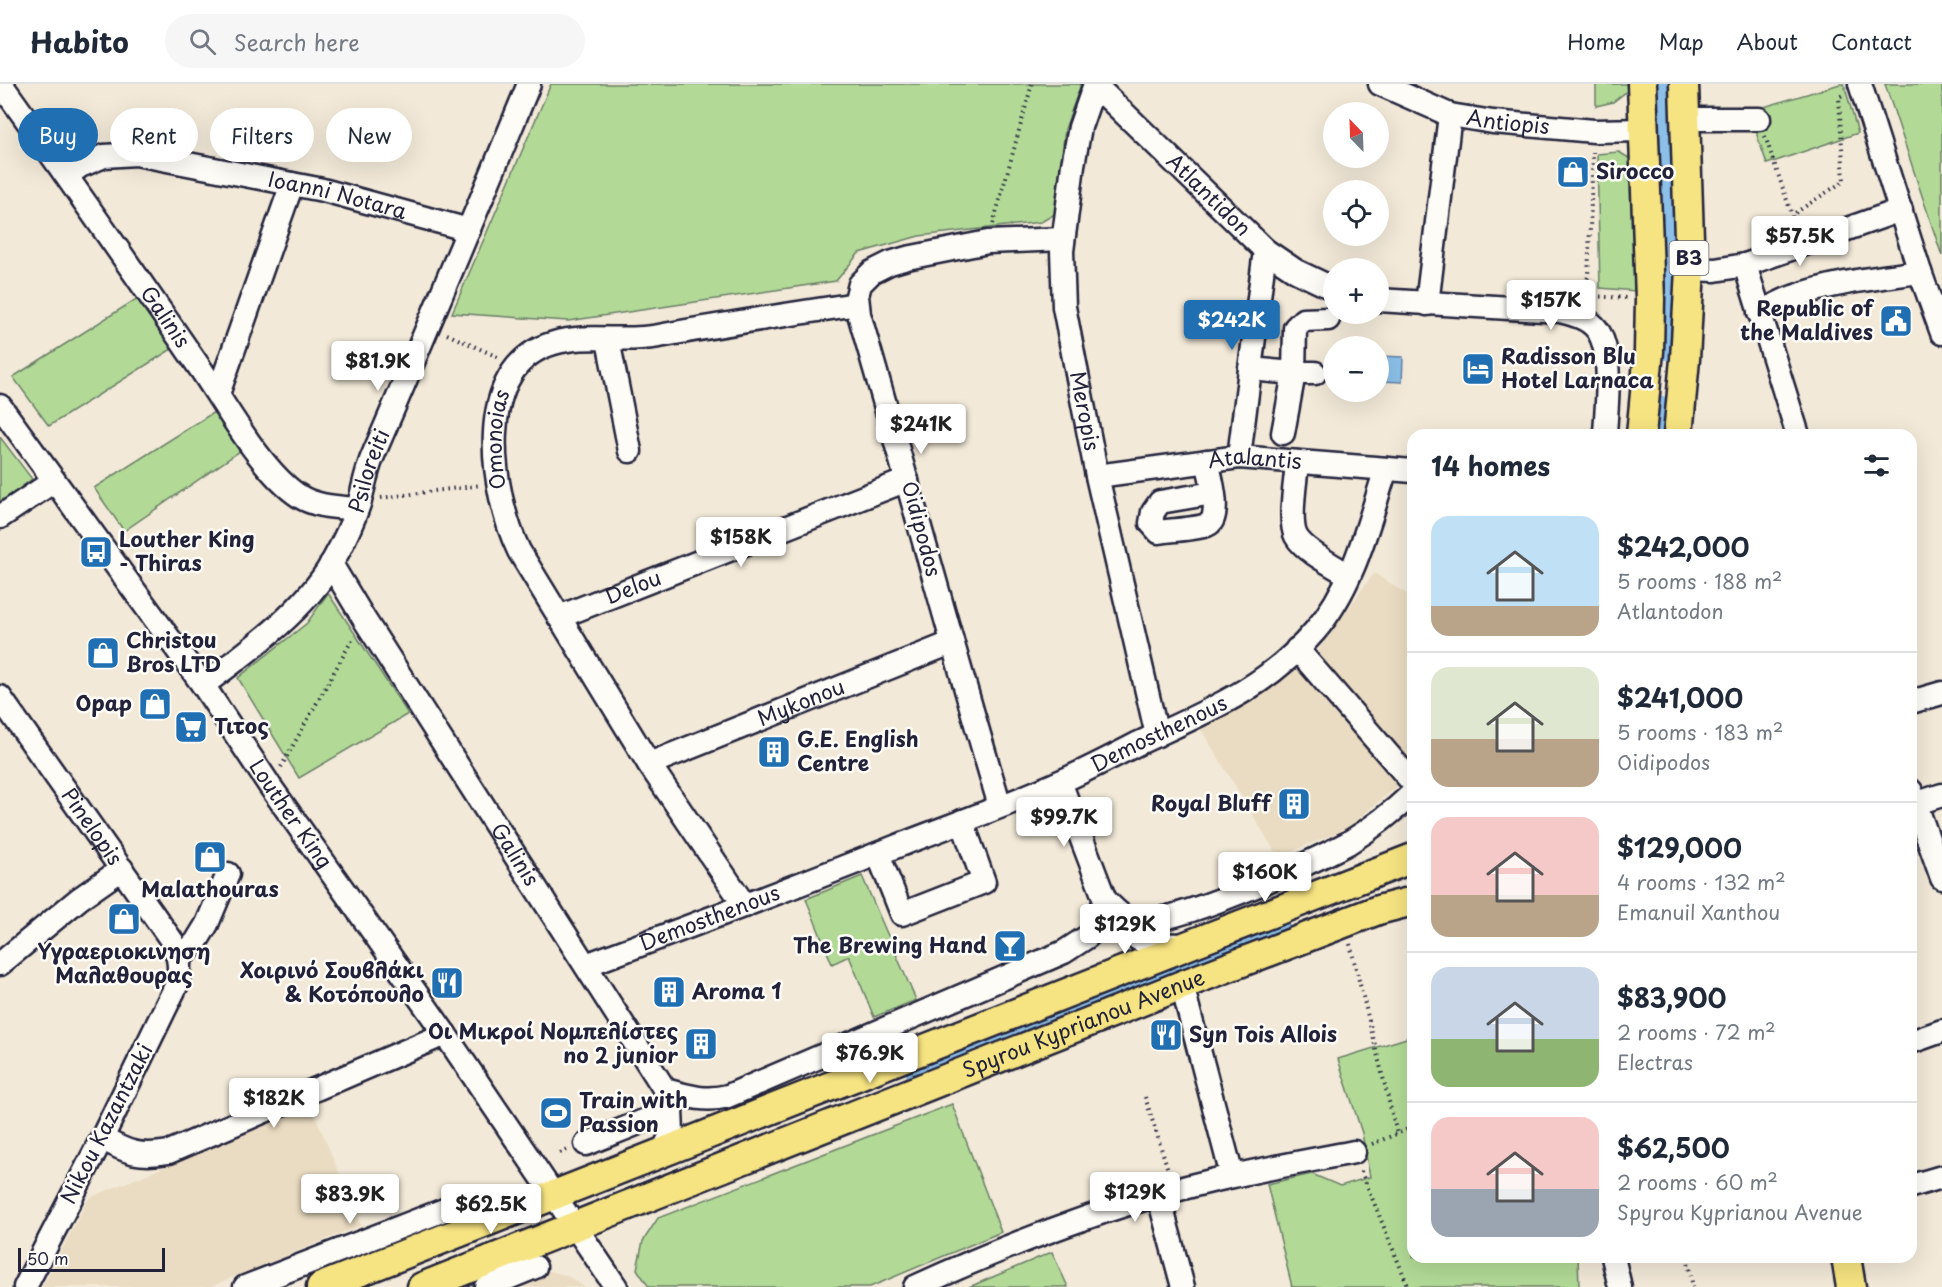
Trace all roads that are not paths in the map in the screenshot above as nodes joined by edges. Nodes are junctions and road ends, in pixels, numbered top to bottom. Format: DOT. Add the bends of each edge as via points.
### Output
graph roads {
  1 [pos="1,84"];
  2 [pos="529,84"];
  3 [pos="1380,84"];
  4 [pos="1642,84"];
  5 [pos="1684,84"];
  6 [pos="1095,85"];
  7 [pos="1861,85"];
  8 [pos="1450,115"];
  9 [pos="1685,119"];
  10 [pos="1759,119"];
  11 [pos="1643,130"];
  12 [pos="67,176"];
  13 [pos="292,184"];
  14 [pos="1900,210"];
  15 [pos="469,230"];
  16 [pos="1063,239"];
  17 [pos="1265,250"];
  18 [pos="1745,265"];
  19 [pos="1690,269"];
  20 [pos="1920,272"];
  21 [pos="1323,284"];
  22 [pos="1389,301"];
  23 [pos="857,304"];
  24 [pos="1427,304"];
  25 [pos="1759,313"];
  26 [pos="1323,319"];
  27 [pos="1942,333"];
  28 [pos="608,340"];
  29 [pos="1250,369"];
  30 [pos="1304,373"];
  31 [pos="218,394"];
  32 [pos="0,406"];
  33 [pos="1605,429"];
  34 [pos="1642,429"];
  35 [pos="1679,429"];
  36 [pos="1796,429"];
  37 [pos="1283,433"];
  38 [pos="630,451"];
  39 [pos="1239,457"];
  40 [pos="1207,461"];
  41 [pos="1297,462"];
  42 [pos="1386,469"];
  43 [pos="1407,471"];
  44 [pos="1096,476"];
  45 [pos="907,480"];
  46 [pos="54,481"];
  47 [pos="1213,493"];
  48 [pos="358,505"];
  49 [pos="0,518"];
  50 [pos="331,564"];
  51 [pos="1349,575"];
  52 [pos="559,617"];
  53 [pos="951,643"];
  54 [pos="1297,649"];
  55 [pos="203,685"];
  56 [pos="1942,693"];
  57 [pos="1917,700"];
  58 [pos="2,704"];
  59 [pos="1332,708"];
  60 [pos="1157,735"];
  61 [pos="649,764"];
  62 [pos="1060,782"];
  63 [pos="1407,786"];
  64 [pos="1407,787"];
  65 [pos="1407,795"];
  66 [pos="1942,795"];
  67 [pos="1917,799"];
  68 [pos="1000,806"];
  69 [pos="1917,813"];
  70 [pos="962,821"];
  71 [pos="878,854"];
  72 [pos="1407,860"];
  73 [pos="122,869"];
  74 [pos="228,874"];
  75 [pos="1942,878"];
  76 [pos="1105,900"];
  77 [pos="1407,903"];
  78 [pos="745,906"];
  79 [pos="1186,946"];
  80 [pos="179,958"];
  81 [pos="0,964"];
  82 [pos="586,965"];
  83 [pos="1182,985"];
  84 [pos="1942,1030"];
  85 [pos="445,1034"];
  86 [pos="1917,1040"];
  87 [pos="668,1100"];
  88 [pos="102,1138"];
  89 [pos="586,1144"];
  90 [pos="663,1151"];
  91 [pos="1354,1152"];
  92 [pos="1233,1176"];
  93 [pos="1942,1177"];
  94 [pos="1917,1184"];
  95 [pos="1158,1194"];
  96 [pos="555,1195"];
  97 [pos="470,1200"];
  98 [pos="576,1226"];
  99 [pos="1614,1263"];
  100 [pos="1847,1263"];
  101 [pos="536,1267"];
  102 [pos="25,1287"];
  103 [pos="244,1287"];
  104 [pos="321,1287"];
  105 [pos="422,1287"];
  106 [pos="486,1287"];
  107 [pos="616,1287"];
  108 [pos="915,1287"];
  109 [pos="1184,1287"];
  110 [pos="1620,1287"];
  111 [pos="1851,1287"];
  1 -- 12 [label="street, Galinis"];
  2 -- 15 [label="street, Psiloreiti"];
  3 -- 8 [label="street, Antiopis"];
  4 -- 11 [label="main road, B3"];
  5 -- 9 [label="main road, B3"];
  6 -- 16 [label="street, Meropis" via="1076,144"];
  6 -- 17 [label="street, Atlantidon"];
  7 -- 14 [label="street"];
  8 -- 11 [label="street, Antiopis" via="1594,131"];
  8 -- 24 [label="street"];
  9 -- 10 [label="street"];
  9 -- 19 [label="main road, B3"];
  11 -- 34 [label="main road, B3" via="1650,299"];
  12 -- 13 [label="street, Ioanni Notara" via="104,156 136,154"];
  12 -- 31 [label="street, Galinis"];
  13 -- 15 [label="street, Ioanni Notara"];
  13 -- 31 [label="street"];
  14 -- 18 [label="street"];
  14 -- 20 [label="street"];
  15 -- 48 [label="street, Psiloreiti" via="370,461"];
  16 -- 23 [label="street" via="988,242 907,258 864,278"];
  16 -- 44 [label="street, Meropis" via="1064,308"];
  17 -- 21 [label="street, Atlantidon"];
  17 -- 29 [label="street"];
  18 -- 19 [label="street"];
  18 -- 25 [label="street"];
  19 -- 35 [label="main road, B3"];
  20 -- 25 [label="street" via="1826,287 1791,297"];
  20 -- 27 [label="street"];
  22 -- 24 [label="street"];
  23 -- 28 [label="street, Omonoias" via="650,337"];
  23 -- 45 [label="street, Oidipodos"];
  24 -- 33 [label="street" via="1560,311 1593,324 1599,332 1606,366"];
  25 -- 36 [label="street"];
  26 -- 30 [label="street" via="1303,320 1295,328"];
  28 -- 38 [label="street"];
  28 -- 52 [label="street, Omonoias" via="573,338 532,353 517,366 504,388 497,414 498,483 506,518 515,544"];
  29 -- 30 [label="street"];
  29 -- 39 [label="street"];
  30 -- 37 [label="street"];
  31 -- 48 [label="street, Galinis" via="272,471 293,491 310,502"];
  32 -- 46 [label="street, Louther King"];
  39 -- 40 [label="street, Atalantis"];
  39 -- 41 [label="street, Atalantis"];
  40 -- 44 [label="street, Atalantis"];
  40 -- 47 [label="street"];
  41 -- 42 [label="street, Atalantis"];
  41 -- 51 [label="street" via="1292,523 1296,536"];
  42 -- 43 [label="street, Atalantis"];
  42 -- 51 [label="street, Demosthenous"];
  44 -- 60 [label="street, Meropis"];
  45 -- 52 [label="street, Delou"];
  45 -- 53 [label="street, Oidipodos"];
  46 -- 49 [label="street"];
  46 -- 55 [label="street, Louther King"];
  48 -- 50 [label="street, Psiloreiti"];
  50 -- 55 [label="street, Psiloreiti" via="276,628"];
  50 -- 82 [label="street, Galinis"];
  51 -- 54 [label="street, Demosthenous" via="1327,616"];
  52 -- 61 [label="street, Omonoias"];
  53 -- 61 [label="street, Mykonou"];
  53 -- 68 [label="street, Oidipodos"];
  54 -- 60 [label="street, Demosthenous" via="1242,693"];
  54 -- 63 [label="street"];
  55 -- 85 [label="street, Louther King"];
  56 -- 57 [label="street"];
  58 -- 73 [label="street, Pinelopis"];
  59 -- 64 [label="street"];
  60 -- 62 [label="street, Demosthenous"];
  61 -- 78 [label="street, Omonoias"];
  62 -- 68 [label="street, Demosthenous"];
  62 -- 76 [label="street"];
  65 -- 76 [label="street" via="1372,827 1317,859 1191,911 1134,921"];
  66 -- 67 [label="street"];
  68 -- 70 [label="street, Demosthenous"];
  69 -- 75 [label="street"];
  70 -- 71 [label="street, Demosthenous"];
  70 -- 71 [label="street" via="984,882 902,915"];
  71 -- 78 [label="street, Demosthenous"];
  72 -- 79 [label="main road, Spyrou Kyprianou Avenue"];
  73 -- 80 [label="street, Pinelopis" via="172,941"];
  73 -- 81 [label="street"];
  74 -- 80 [label="street" via="207,924"];
  76 -- 79 [label="street" via="1118,924 1138,939"];
  76 -- 87 [label="street" via="1094,930 1064,952 728,1096"];
  77 -- 83 [label="main road, Spyrou Kyprianou Avenue"];
  78 -- 82 [label="street, Demosthenous"];
  79 -- 90 [label="main road, Spyrou Kyprianou Avenue"];
  80 -- 88 [label="street, Nikou Kazantzaki" via="177,984"];
  82 -- 87 [label="street, Galinis"];
  83 -- 92 [label="street"];
  83 -- 98 [label="main road, Spyrou Kyprianou Avenue"];
  84 -- 86 [label="street"];
  85 -- 88 [label="street" via="169,1152 140,1155"];
  85 -- 96 [label="street, Louther King"];
  87 -- 89 [label="street"];
  87 -- 90 [label="street" via="672,1133"];
  88 -- 102 [label="street, Nikou Kazantzaki"];
  90 -- 96 [label="main road, Spyrou Kyprianou Avenue"];
  91 -- 92 [label="street"];
  92 -- 95 [label="street"];
  93 -- 94 [label="street"];
  95 -- 108 [label="street" via="992,1252"];
  95 -- 109 [label="street"];
  96 -- 98 [label="street, Louther King"];
  96 -- 104 [label="main road, Spyrou Kyprianou Avenue"];
  97 -- 103 [label="street" via="437,1202"];
  98 -- 105 [label="main road, Spyrou Kyprianou Avenue"];
  98 -- 107 [label="street, Louther King"];
  99 -- 110 [label="street"];
  100 -- 111 [label="main road"];
  101 -- 106 [label="street"];
}
